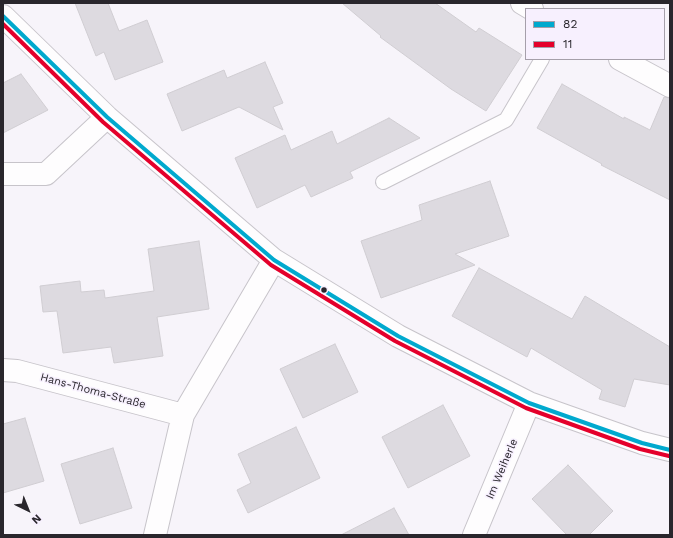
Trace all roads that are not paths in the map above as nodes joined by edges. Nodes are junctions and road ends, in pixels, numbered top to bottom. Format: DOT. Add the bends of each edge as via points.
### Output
graph roads {
  1 [pos="3,16"];
  2 [pos="541,60"];
  3 [pos="622,60"];
  4 [pos="670,86"];
  5 [pos="107,117"];
  6 [pos="3,174"];
  7 [pos="383,182"];
  8 [pos="274,260"];
  9 [pos="3,370"];
  10 [pos="529,402"];
  11 [pos="183,415"];
  12 [pos="670,450"];
  13 [pos="154,535"];
  14 [pos="474,535"];
  1 -- 5 [label="street"];
  2 -- 7 [label="lane" via="506,120"];
  3 -- 4 [label="street"];
  5 -- 6 [label="street" via="46,174"];
  5 -- 8 [label="street"];
  8 -- 10 [label="street" via="398,336"];
  8 -- 11 [label="street"];
  9 -- 11 [label="street, Hans-Thoma-Straße" via="17,371"];
  10 -- 12 [label="street" via="642,443"];
  10 -- 14 [label="street, Im Weiherle"];
  11 -- 13 [label="street"];
}
